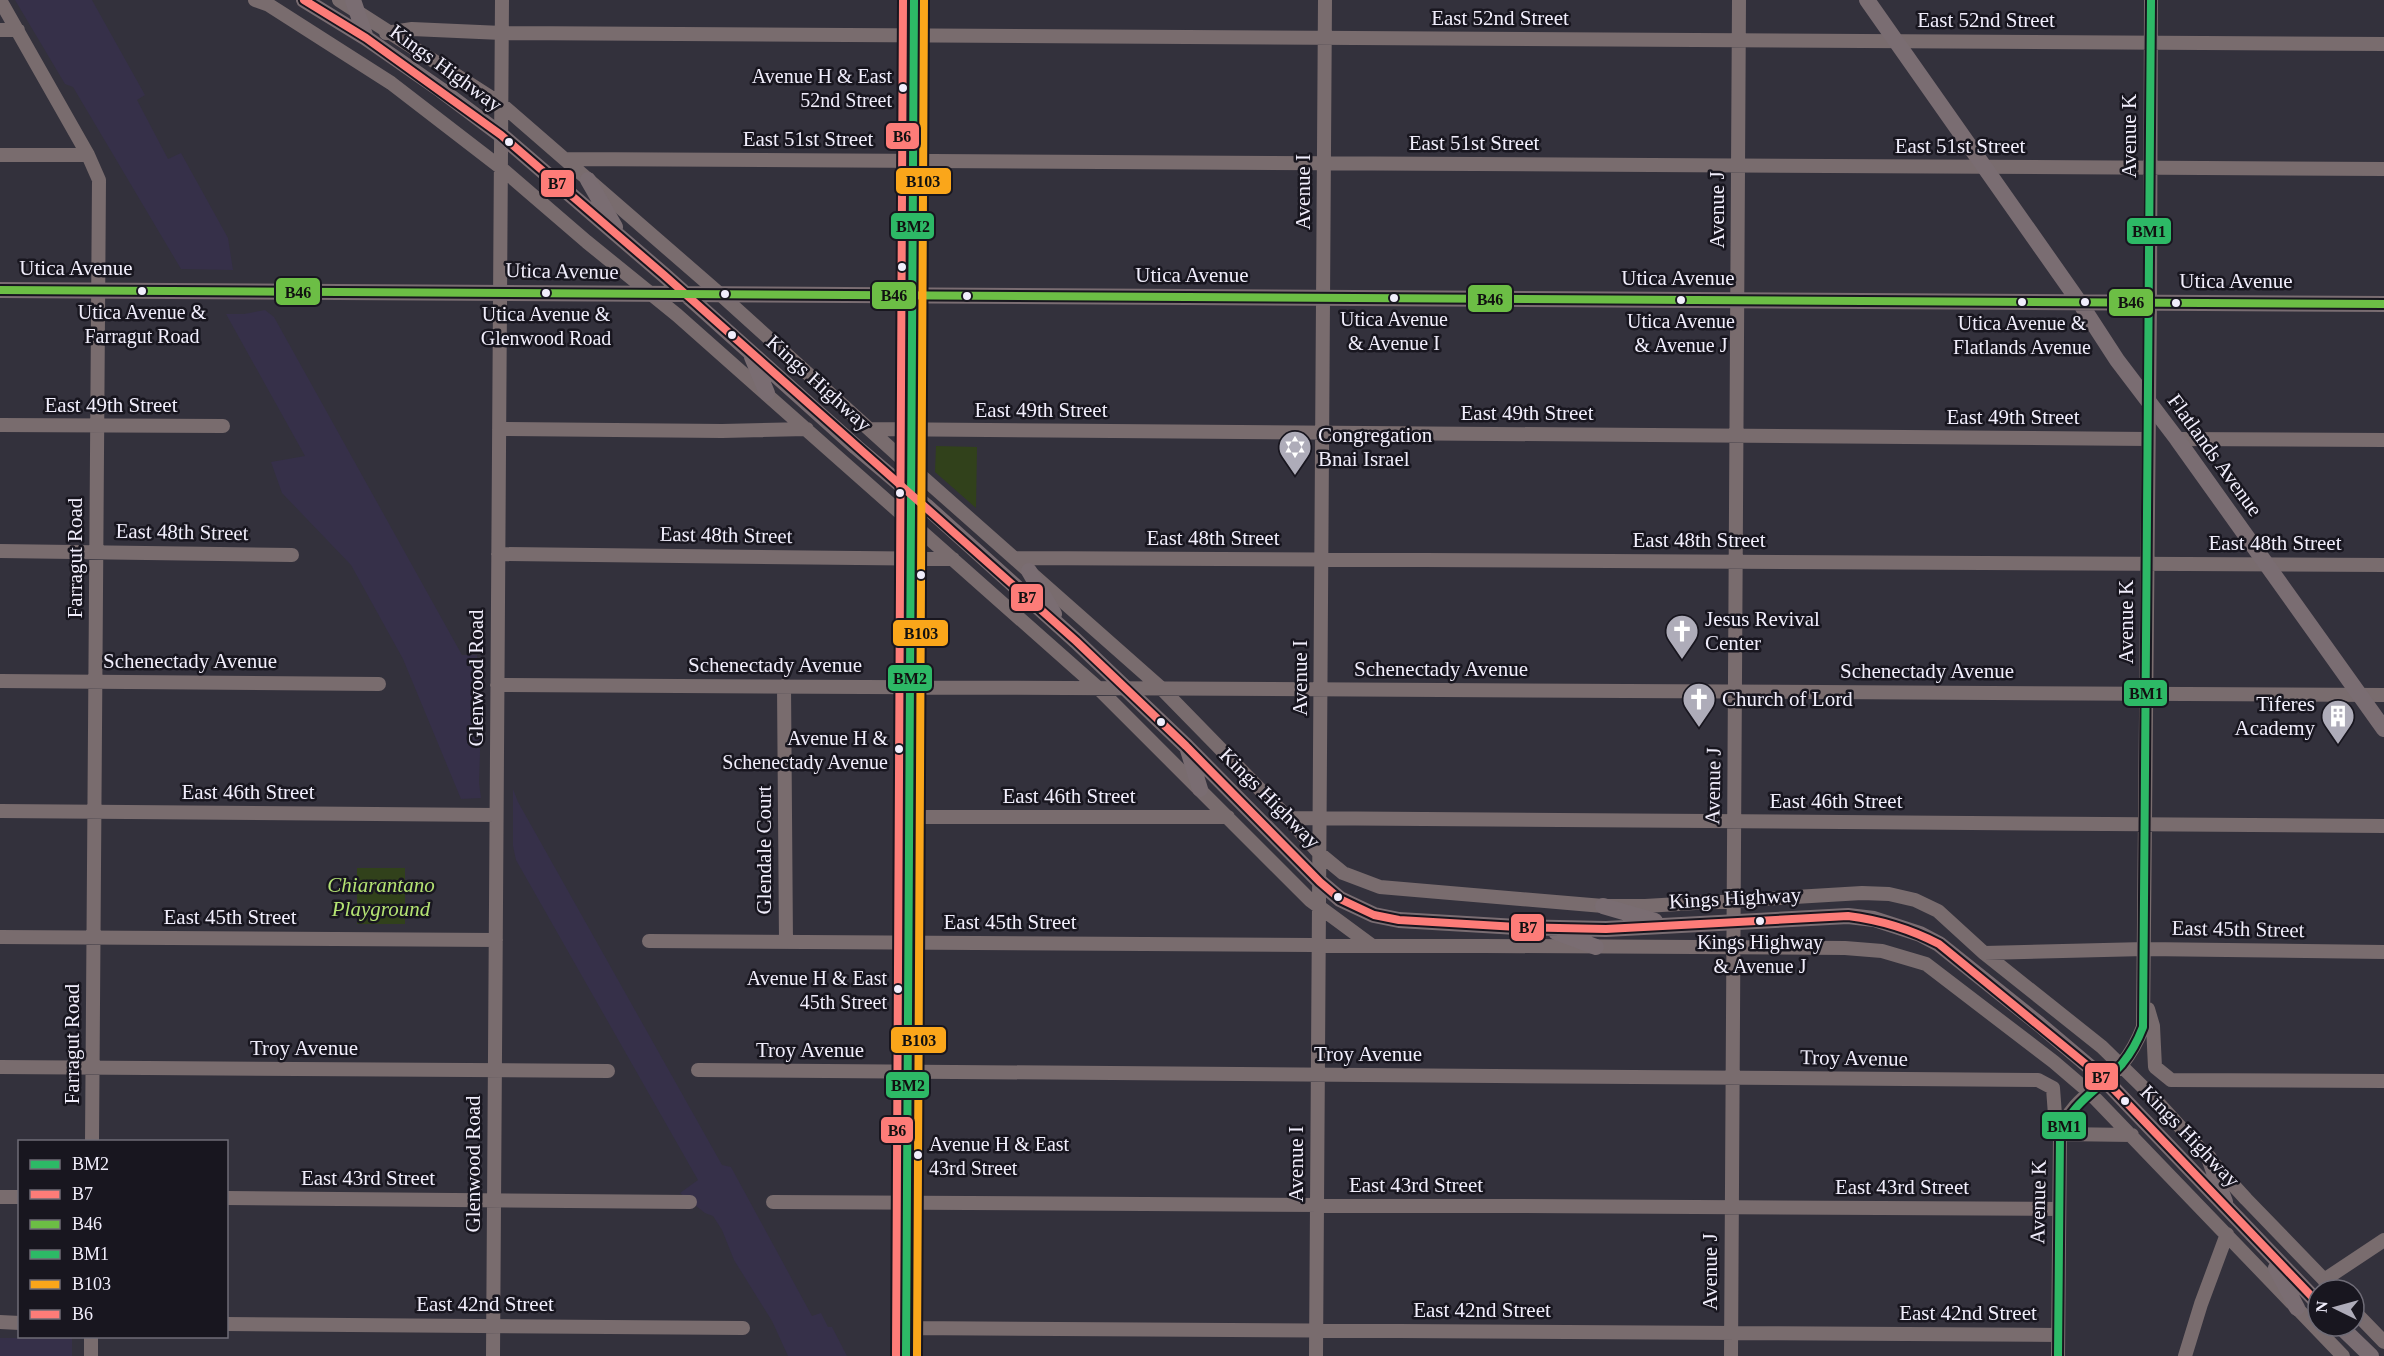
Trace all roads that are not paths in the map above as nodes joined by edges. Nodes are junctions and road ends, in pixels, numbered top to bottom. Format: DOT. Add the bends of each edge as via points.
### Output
graph roads {
  1 [pos="0,0"];
  2 [pos="255,0"];
  3 [pos="304,0"];
  4 [pos="331,0"];
  5 [pos="339,0"];
  6 [pos="502,0"];
  7 [pos="914,0"];
  8 [pos="1325,0"];
  9 [pos="1739,0"];
  10 [pos="1868,0"];
  11 [pos="2151,0"];
  12 [pos="355,5"];
  13 [pos="336,19"];
  14 [pos="0,30"];
  15 [pos="18,30"];
  16 [pos="389,32"];
  17 [pos="501,33"];
  18 [pos="914,35"];
  19 [pos="366,38"];
  20 [pos="1325,38"];
  21 [pos="1739,40"];
  22 [pos="1897,41"];
  23 [pos="2151,42"];
  24 [pos="2384,44"];
  25 [pos="501,104"];
  26 [pos="501,135"];
  27 [pos="0,155"];
  28 [pos="88,155"];
  29 [pos="565,159"];
  30 [pos="913,161"];
  31 [pos="1324,163"];
  32 [pos="1738,166"];
  33 [pos="500,167"];
  34 [pos="1986,167"];
  35 [pos="2150,168"];
  36 [pos="2384,170"];
  37 [pos="588,180"];
  38 [pos="621,239"];
  39 [pos="0,290"];
  40 [pos="99,291"];
  41 [pos="500,293"];
  42 [pos="686,294"];
  43 [pos="652,295"];
  44 [pos="721,295"];
  45 [pos="912,296"];
  46 [pos="1323,298"];
  47 [pos="1737,301"];
  48 [pos="2080,303"];
  49 [pos="2150,303"];
  50 [pos="2384,304"];
  51 [pos="749,351"];
  52 [pos="767,393"];
  53 [pos="2148,403"];
  54 [pos="0,425"];
  55 [pos="96,426"];
  56 [pos="223,426"];
  57 [pos="499,429"];
  58 [pos="807,429"];
  59 [pos="869,429"];
  60 [pos="911,430"];
  61 [pos="1323,433"];
  62 [pos="1736,436"];
  63 [pos="2148,439"];
  64 [pos="2177,439"];
  65 [pos="2384,440"];
  66 [pos="911,467"];
  67 [pos="911,494"];
  68 [pos="911,521"];
  69 [pos="0,551"];
  70 [pos="96,551"];
  71 [pos="498,554"];
  72 [pos="292,555"];
  73 [pos="911,557"];
  74 [pos="1015,558"];
  75 [pos="953,559"];
  76 [pos="1322,559"];
  77 [pos="1735,561"];
  78 [pos="2147,563"];
  79 [pos="2267,564"];
  80 [pos="2384,565"];
  81 [pos="1029,571"];
  82 [pos="1062,628"];
  83 [pos="0,681"];
  84 [pos="96,682"];
  85 [pos="379,684"];
  86 [pos="497,685"];
  87 [pos="784,686"];
  88 [pos="910,686"];
  89 [pos="1097,687"];
  90 [pos="1125,688"];
  91 [pos="1161,688"];
  92 [pos="1321,689"];
  93 [pos="1735,691"];
  94 [pos="2147,694"];
  95 [pos="2360,695"];
  96 [pos="2384,695"];
  97 [pos="2384,729"];
  98 [pos="1186,746"];
  99 [pos="1200,789"];
  100 [pos="0,811"];
  101 [pos="95,812"];
  102 [pos="496,815"];
  103 [pos="909,817"];
  104 [pos="1228,818"];
  105 [pos="1288,818"];
  106 [pos="1320,818"];
  107 [pos="1734,822"];
  108 [pos="2145,824"];
  109 [pos="2384,826"];
  110 [pos="1320,854"];
  111 [pos="1320,882"];
  112 [pos="1733,900"];
  113 [pos="1603,906"];
  114 [pos="1320,908"];
  115 [pos="1733,921"];
  116 [pos="1667,925"];
  117 [pos="1544,927"];
  118 [pos="0,937"];
  119 [pos="94,937"];
  120 [pos="496,940"];
  121 [pos="649,941"];
  122 [pos="786,942"];
  123 [pos="908,942"];
  124 [pos="1371,945"];
  125 [pos="1319,946"];
  126 [pos="1596,947"];
  127 [pos="1733,949"];
  128 [pos="2145,949"];
  129 [pos="2384,952"];
  130 [pos="1984,953"];
  131 [pos="2144,994"];
  132 [pos="2054,1062"];
  133 [pos="2121,1065"];
  134 [pos="0,1067"];
  135 [pos="93,1067"];
  136 [pos="495,1070"];
  137 [pos="698,1070"];
  138 [pos="608,1071"];
  139 [pos="907,1072"];
  140 [pos="1318,1075"];
  141 [pos="1732,1077"];
  142 [pos="2104,1079"];
  143 [pos="2038,1080"];
  144 [pos="2384,1081"];
  145 [pos="2089,1092"];
  146 [pos="2060,1134"];
  147 [pos="2132,1135"];
  148 [pos="93,1140"];
  149 [pos="2209,1158"];
  150 [pos="0,1197"];
  151 [pos="18,1197"];
  152 [pos="228,1198"];
  153 [pos="494,1199"];
  154 [pos="690,1202"];
  155 [pos="773,1202"];
  156 [pos="907,1203"];
  157 [pos="1317,1205"];
  158 [pos="2226,1206"];
  159 [pos="1731,1208"];
  160 [pos="2059,1209"];
  161 [pos="2227,1234"];
  162 [pos="2384,1240"];
  163 [pos="2268,1251"];
  164 [pos="2322,1278"];
  165 [pos="2338,1278"];
  166 [pos="2306,1291"];
  167 [pos="2296,1308"];
  168 [pos="0,1323"];
  169 [pos="18,1323"];
  170 [pos="2366,1323"];
  171 [pos="228,1324"];
  172 [pos="493,1325"];
  173 [pos="743,1328"];
  174 [pos="906,1328"];
  175 [pos="1317,1330"];
  176 [pos="1731,1333"];
  177 [pos="2058,1335"];
  178 [pos="92,1338"];
  179 [pos="2352,1338"];
  180 [pos="2384,1342"];
  181 [pos="91,1356"];
  182 [pos="493,1356"];
  183 [pos="906,1356"];
  184 [pos="1316,1356"];
  185 [pos="1731,1356"];
  186 [pos="2058,1356"];
  187 [pos="2185,1356"];
  188 [pos="2343,1356"];
  189 [pos="2371,1356"];
  1 -- 15 [label="street, Farragut Road"];
  2 -- 33 [label="street, Kings Highway" via="392,83"];
  3 -- 13 [label="main road, Kings Highway"];
  4 -- 13 [label="main road"];
  5 -- 12 [label="street, Kings Highway"];
  6 -- 17 [label="street, Glenwood Road"];
  7 -- 18 [label="street"];
  8 -- 20 [label="street, Avenue I"];
  9 -- 21 [label="street, Avenue J"];
  10 -- 22 [label="main road, Flatlands Avenue"];
  11 -- 23 [label="street, Avenue K"];
  12 -- 16 [label="street, Kings Highway"];
  12 -- 19 [label="main road"];
  13 -- 19 [label="main road, Kings Highway"];
  14 -- 15 [label="street"];
  15 -- 28 [label="street, Farragut Road"];
  16 -- 17 [label="street, East 52nd Street" via="412,29"];
  16 -- 19 [label="street, East 52nd Street"];
  16 -- 25 [label="street, Kings Highway"];
  17 -- 18 [label="street, East 52nd Street"];
  17 -- 25 [label="street, Glenwood Road"];
  18 -- 20 [label="street, East 52nd Street"];
  18 -- 30 [label="street"];
  19 -- 26 [label="main road, Kings Highway"];
  20 -- 21 [label="street, East 52nd Street"];
  20 -- 31 [label="street, Avenue I"];
  21 -- 22 [label="street, East 52nd Street"];
  21 -- 32 [label="street, Avenue J"];
  22 -- 23 [label="street, East 52nd Street"];
  22 -- 34 [label="main road, Flatlands Avenue"];
  23 -- 24 [label="street, East 52nd Street"];
  23 -- 35 [label="street, Avenue K"];
  25 -- 26 [label="street, Glenwood Road"];
  25 -- 29 [label="street, Kings Highway"];
  26 -- 33 [label="street, Glenwood Road"];
  26 -- 38 [label="main road, Kings Highway"];
  27 -- 28 [label="street"];
  28 -- 40 [label="street, Farragut Road" via="99,180"];
  29 -- 30 [label="street, East 51st Street"];
  29 -- 37 [label="street, Kings Highway"];
  30 -- 31 [label="street, East 51st Street"];
  30 -- 45 [label="street"];
  31 -- 32 [label="street, East 51st Street"];
  31 -- 46 [label="street, Avenue I"];
  32 -- 34 [label="street, East 51st Street"];
  32 -- 47 [label="street, Avenue J"];
  33 -- 41 [label="street, Glenwood Road"];
  33 -- 43 [label="street, Kings Highway"];
  34 -- 35 [label="street, East 51st Street"];
  34 -- 48 [label="main road, Flatlands Avenue"];
  35 -- 36 [label="street, East 51st Street"];
  35 -- 49 [label="street, Avenue K"];
  37 -- 38 [label="main road"];
  37 -- 44 [label="street, Kings Highway"];
  38 -- 42 [label="main road, Kings Highway"];
  39 -- 40 [label="main road, Utica Avenue"];
  40 -- 41 [label="main road, Utica Avenue"];
  40 -- 55 [label="street, Farragut Road"];
  41 -- 43 [label="main road, Utica Avenue"];
  41 -- 57 [label="street, Glenwood Road"];
  42 -- 43 [label="main road, Utica Avenue"];
  42 -- 44 [label="main road, Utica Avenue"];
  42 -- 51 [label="main road, Kings Highway"];
  43 -- 52 [label="street, Kings Highway"];
  44 -- 45 [label="main road, Utica Avenue"];
  44 -- 59 [label="street, Kings Highway"];
  45 -- 46 [label="main road, Utica Avenue"];
  45 -- 60 [label="street"];
  46 -- 47 [label="main road, Utica Avenue"];
  46 -- 61 [label="street, Avenue I"];
  47 -- 48 [label="main road, Utica Avenue"];
  47 -- 62 [label="street, Avenue J"];
  48 -- 49 [label="main road, Utica Avenue"];
  48 -- 53 [label="main road, Flatlands Avenue"];
  49 -- 50 [label="main road, Utica Avenue"];
  49 -- 53 [label="street, Avenue K"];
  51 -- 52 [label="main road"];
  51 -- 67 [label="main road, Kings Highway"];
  52 -- 58 [label="street, Kings Highway"];
  53 -- 63 [label="street, Avenue K"];
  53 -- 64 [label="main road, Flatlands Avenue"];
  54 -- 55 [label="street, East 49th Street"];
  55 -- 56 [label="street, East 49th Street"];
  55 -- 70 [label="street, Farragut Road"];
  57 -- 58 [label="street"];
  57 -- 71 [label="street, Glenwood Road"];
  58 -- 68 [label="street, Kings Highway"];
  59 -- 60 [label="street, East 49th Street"];
  59 -- 66 [label="street, Kings Highway"];
  60 -- 61 [label="street, East 49th Street"];
  60 -- 66 [label="street"];
  61 -- 62 [label="street, East 49th Street"];
  61 -- 76 [label="street, Avenue I"];
  62 -- 63 [label="street, East 49th Street"];
  62 -- 77 [label="street, Avenue J"];
  63 -- 78 [label="street, Avenue K"];
  64 -- 65 [label="street"];
  64 -- 79 [label="main road, Flatlands Avenue"];
  66 -- 67 [label="street"];
  66 -- 74 [label="street, Kings Highway"];
  67 -- 68 [label="street"];
  67 -- 82 [label="main road, Kings Highway"];
  68 -- 73 [label="street"];
  68 -- 75 [label="street, Kings Highway"];
  69 -- 70 [label="street, East 48th Street"];
  70 -- 72 [label="street, East 48th Street"];
  70 -- 84 [label="street, Farragut Road"];
  71 -- 73 [label="street, East 48th Street"];
  71 -- 86 [label="street, Glenwood Road"];
  73 -- 75 [label="street, East 48th Street"];
  73 -- 88 [label="street"];
  74 -- 76 [label="street, East 48th Street"];
  74 -- 81 [label="street, Kings Highway"];
  75 -- 89 [label="street, Kings Highway"];
  76 -- 77 [label="street, East 48th Street"];
  76 -- 92 [label="street, Avenue I"];
  77 -- 78 [label="street, East 48th Street"];
  77 -- 93 [label="street, Avenue J"];
  78 -- 79 [label="street, East 48th Street"];
  78 -- 94 [label="street, Avenue K"];
  79 -- 80 [label="street, East 48th Street"];
  79 -- 95 [label="main road, Flatlands Avenue"];
  81 -- 82 [label="main road"];
  81 -- 91 [label="street, Kings Highway"];
  82 -- 90 [label="main road, Kings Highway"];
  83 -- 84 [label="street, Schenectady Avenue"];
  84 -- 85 [label="street, Schenectady Avenue"];
  84 -- 101 [label="street, Farragut Road"];
  86 -- 87 [label="street, Schenectady Avenue"];
  86 -- 102 [label="street, Glenwood Road"];
  87 -- 88 [label="street, Schenectady Avenue"];
  87 -- 122 [label="street, Glendale Court"];
  88 -- 89 [label="street, Schenectady Avenue"];
  88 -- 103 [label="street"];
  89 -- 90 [label="street, Schenectady Avenue"];
  89 -- 99 [label="street, Kings Highway"];
  90 -- 91 [label="street, Schenectady Avenue"];
  90 -- 98 [label="main road, Kings Highway"];
  91 -- 92 [label="street, Schenectady Avenue"];
  91 -- 105 [label="street, Kings Highway"];
  92 -- 93 [label="street, Schenectady Avenue"];
  92 -- 106 [label="street, Avenue I"];
  93 -- 94 [label="street, Schenectady Avenue"];
  93 -- 107 [label="street, Avenue J"];
  94 -- 95 [label="street, Schenectady Avenue"];
  94 -- 108 [label="street, Avenue K"];
  95 -- 96 [label="street, Schenectady Avenue"];
  95 -- 97 [label="main road, Flatlands Avenue"];
  98 -- 99 [label="main road"];
  98 -- 111 [label="main road, Kings Highway"];
  99 -- 104 [label="street, Kings Highway"];
  100 -- 101 [label="street, East 46th Street"];
  101 -- 102 [label="street, East 46th Street"];
  101 -- 119 [label="street, Farragut Road"];
  102 -- 120 [label="street, Glenwood Road"];
  103 -- 104 [label="street, East 46th Street"];
  103 -- 123 [label="street"];
  104 -- 114 [label="street, Kings Highway"];
  105 -- 106 [label="street, East 46th Street"];
  105 -- 110 [label="street, Kings Highway"];
  106 -- 107 [label="street, East 46th Street"];
  106 -- 110 [label="street, Avenue I"];
  107 -- 108 [label="street, East 46th Street"];
  107 -- 112 [label="street, Avenue J"];
  108 -- 109 [label="street, East 46th Street"];
  108 -- 128 [label="street, Avenue K"];
  110 -- 111 [label="street, Avenue I"];
  110 -- 113 [label="street, Kings Highway" via="1343,873 1380,887"];
  111 -- 114 [label="street, Avenue I"];
  111 -- 117 [label="main road, Kings Highway" via="1340,900 1374,915"];
  112 -- 113 [label="street, Kings Highway"];
  112 -- 115 [label="street, Avenue J"];
  112 -- 130 [label="street, Kings Highway" via="1889,894 1938,911"];
  113 -- 116 [label="main road"];
  114 -- 124 [label="street, Kings Highway"];
  114 -- 125 [label="street, Avenue I"];
  115 -- 116 [label="main road, Kings Highway"];
  115 -- 127 [label="street, Avenue J"];
  115 -- 142 [label="main road, Kings Highway" via="1848,916 1883,921 1920,934 1965,964"];
  116 -- 117 [label="main road, Kings Highway"];
  117 -- 126 [label="main road"];
  118 -- 119 [label="street, East 45th Street"];
  119 -- 120 [label="street, East 45th Street"];
  119 -- 135 [label="street, Farragut Road"];
  120 -- 136 [label="street, Glenwood Road"];
  121 -- 122 [label="street, East 45th Street"];
  122 -- 123 [label="street, East 45th Street"];
  123 -- 125 [label="street, East 45th Street"];
  123 -- 139 [label="street"];
  124 -- 125 [label="street, East 45th Street"];
  124 -- 126 [label="street, Kings Highway"];
  125 -- 140 [label="street, Avenue I"];
  126 -- 127 [label="street, Kings Highway"];
  127 -- 132 [label="street, Kings Highway" via="1882,951 1926,964"];
  127 -- 141 [label="street, Avenue J"];
  128 -- 129 [label="street, East 45th Street"];
  128 -- 130 [label="street, East 45th Street"];
  128 -- 131 [label="street, Avenue K"];
  130 -- 133 [label="street, Kings Highway"];
  131 -- 133 [label="street, Avenue K" via="2143,1027"];
  131 -- 144 [label="street" via="2153,1026 2156,1067 2171,1080"];
  132 -- 143 [label="street"];
  132 -- 145 [label="street, Kings Highway"];
  133 -- 142 [label="street, Avenue K"];
  133 -- 149 [label="street, Kings Highway"];
  134 -- 135 [label="street, Troy Avenue"];
  135 -- 136 [label="street, Troy Avenue"];
  135 -- 148 [label="street, Farragut Road"];
  136 -- 138 [label="street, Troy Avenue"];
  136 -- 153 [label="street, Glenwood Road"];
  137 -- 139 [label="street, Troy Avenue"];
  139 -- 140 [label="street, Troy Avenue"];
  139 -- 156 [label="street"];
  140 -- 141 [label="street, Troy Avenue"];
  140 -- 157 [label="street, Avenue I"];
  141 -- 143 [label="street, Troy Avenue"];
  141 -- 159 [label="street, Avenue J"];
  142 -- 145 [label="street, Avenue K"];
  142 -- 158 [label="main road, Kings Highway"];
  143 -- 146 [label="street" via="2053,1088"];
  145 -- 146 [label="street, Avenue K" via="2064,1119"];
  145 -- 147 [label="street, Kings Highway"];
  146 -- 147 [label="street"];
  146 -- 160 [label="street, Avenue K"];
  147 -- 161 [label="street, Kings Highway"];
  149 -- 158 [label="main road"];
  149 -- 164 [label="street, Kings Highway"];
  150 -- 151 [label="street"];
  152 -- 153 [label="street, East 43rd Street"];
  153 -- 154 [label="street, East 43rd Street"];
  153 -- 172 [label="street, Glenwood Road"];
  155 -- 156 [label="street, East 43rd Street"];
  156 -- 157 [label="street, East 43rd Street"];
  156 -- 174 [label="street"];
  157 -- 159 [label="street, East 43rd Street"];
  157 -- 175 [label="street, Avenue I"];
  158 -- 163 [label="main road, Kings Highway"];
  159 -- 160 [label="street, East 43rd Street"];
  159 -- 176 [label="street, Avenue J"];
  160 -- 177 [label="street, Avenue K"];
  161 -- 167 [label="street, Kings Highway"];
  161 -- 187 [label="street"];
  162 -- 165 [label="street"];
  163 -- 166 [label="main road, Kings Highway"];
  163 -- 167 [label="main road"];
  167 -- 188 [label="street, Kings Highway"];
  168 -- 169 [label="street"];
  170 -- 180 [label="street"];
  171 -- 172 [label="street, East 42nd Street"];
  172 -- 173 [label="street, East 42nd Street"];
  172 -- 182 [label="street, Glenwood Road"];
  174 -- 175 [label="street, East 42nd Street"];
  174 -- 183 [label="street"];
  175 -- 176 [label="street, East 42nd Street"];
  175 -- 184 [label="street, Avenue I"];
  176 -- 177 [label="street, East 42nd Street"];
  176 -- 185 [label="street, Avenue J"];
  177 -- 186 [label="street, Avenue K"];
  178 -- 181 [label="street"];
  179 -- 189 [label="main road"];
}
